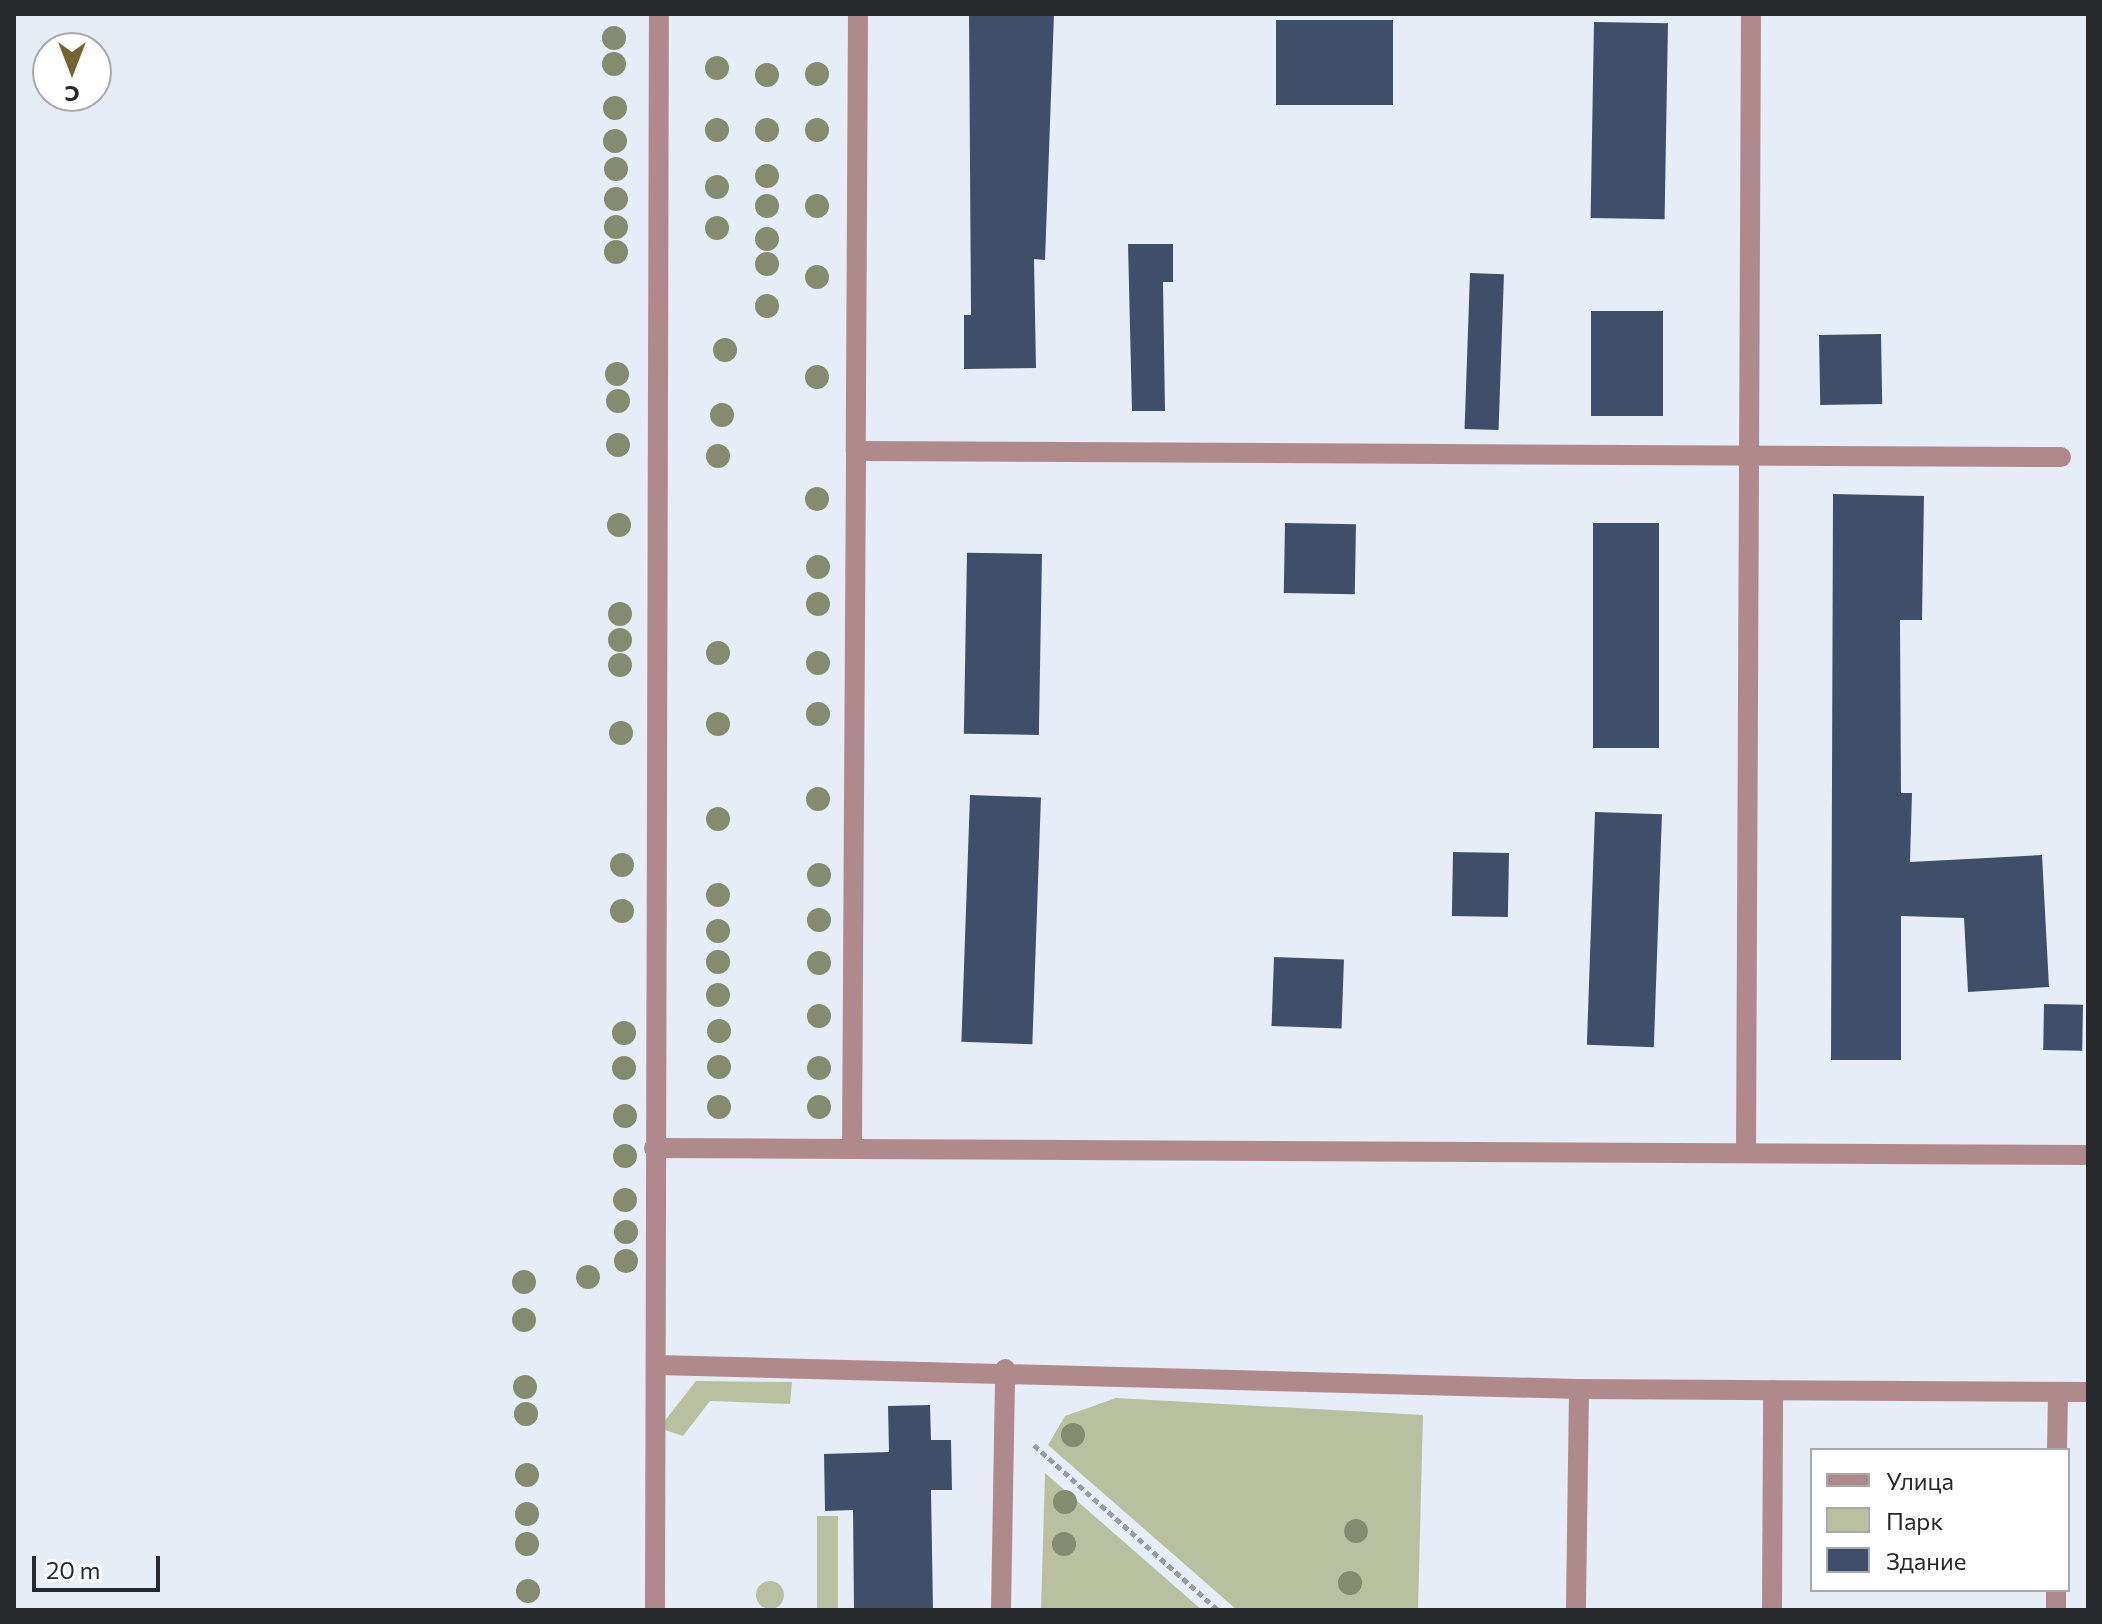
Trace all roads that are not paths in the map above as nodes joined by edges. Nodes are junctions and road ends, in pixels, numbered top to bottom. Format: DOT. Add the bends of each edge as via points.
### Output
graph roads {
  1 [pos="659,14"];
  2 [pos="858,14"];
  3 [pos="1751,14"];
  4 [pos="856,451"];
  5 [pos="1749,455"];
  6 [pos="2061,457"];
  7 [pos="654,1148"];
  8 [pos="852,1149"];
  9 [pos="1746,1153"];
  10 [pos="2088,1155"];
  11 [pos="656,1365"];
  12 [pos="1005,1369"];
  13 [pos="1579,1389"];
  14 [pos="1773,1390"];
  15 [pos="2058,1392"];
  16 [pos="2088,1392"];
  17 [pos="2057,1448"];
  18 [pos="655,1610"];
  19 [pos="1001,1610"];
  20 [pos="1576,1610"];
  21 [pos="1772,1610"];
  1 -- 7 [label="street"];
  2 -- 4 [label="street"];
  3 -- 5 [label="street"];
  4 -- 5 [label="street"];
  4 -- 8 [label="street"];
  5 -- 6 [label="street"];
  5 -- 9 [label="street"];
  7 -- 8 [label="street"];
  7 -- 11 [label="street"];
  8 -- 9 [label="street"];
  9 -- 10 [label="street"];
  11 -- 12 [label="street"];
  11 -- 18 [label="street"];
  12 -- 13 [label="street"];
  12 -- 19 [label="street"];
  13 -- 14 [label="street"];
  13 -- 20 [label="street"];
  14 -- 15 [label="street"];
  14 -- 21 [label="street"];
  15 -- 16 [label="street"];
  15 -- 17 [label="street"];
}
